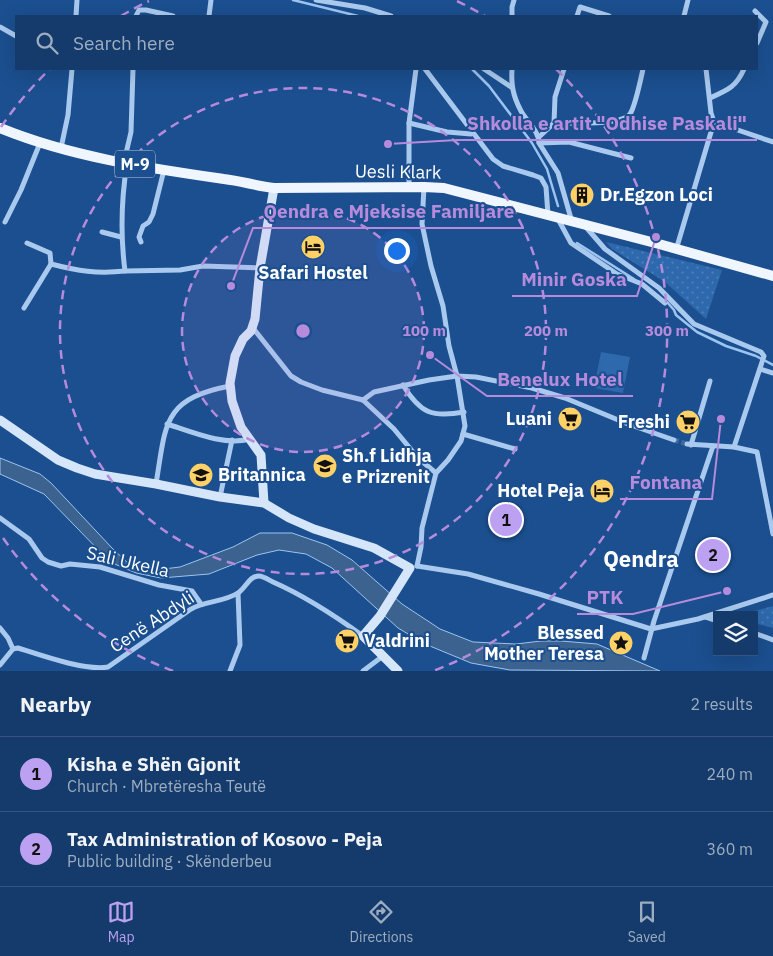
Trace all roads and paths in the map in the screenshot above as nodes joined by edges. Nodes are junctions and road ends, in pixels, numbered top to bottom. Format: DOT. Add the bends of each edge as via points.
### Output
graph roads {
  1 [pos="77,0"];
  2 [pos="210,0"];
  3 [pos="316,0"];
  4 [pos="514,0"];
  5 [pos="688,0"];
  6 [pos="755,11"];
  7 [pos="76,15"];
  8 [pos="136,15"];
  9 [pos="167,15"];
  10 [pos="209,15"];
  11 [pos="388,15"];
  12 [pos="512,15"];
  13 [pos="578,15"];
  14 [pos="606,15"];
  15 [pos="684,15"];
  16 [pos="0,27"];
  17 [pos="15,35"];
  18 [pos="758,41"];
  19 [pos="72,70"];
  20 [pos="134,70"];
  21 [pos="416,70"];
  22 [pos="426,70"];
  23 [pos="486,70"];
  24 [pos="512,70"];
  25 [pos="564,70"];
  26 [pos="643,70"];
  27 [pos="706,70"];
  28 [pos="744,70"];
  29 [pos="511,86"];
  30 [pos="710,98"];
  31 [pos="714,122"];
  32 [pos="408,123"];
  33 [pos="554,123"];
  34 [pos="0,128"];
  35 [pos="471,134"];
  36 [pos="539,140"];
  37 [pos="773,142"];
  38 [pos="40,143"];
  39 [pos="61,149"];
  40 [pos="631,158"];
  41 [pos="125,162"];
  42 [pos="164,170"];
  43 [pos="424,186"];
  44 [pos="409,187"];
  45 [pos="274,188"];
  46 [pos="553,217"];
  47 [pos="5,222"];
  48 [pos="572,222"];
  49 [pos="585,226"];
  50 [pos="102,232"];
  51 [pos="121,237"];
  52 [pos="27,242"];
  53 [pos="141,242"];
  54 [pos="676,250"];
  55 [pos="51,264"];
  56 [pos="260,268"];
  57 [pos="125,271"];
  58 [pos="773,276"];
  59 [pos="665,303"];
  60 [pos="24,308"];
  61 [pos="253,328"];
  62 [pos="761,366"];
  63 [pos="773,373"];
  64 [pos="457,376"];
  65 [pos="710,381"];
  66 [pos="403,385"];
  67 [pos="230,386"];
  68 [pos="364,400"];
  69 [pos="464,412"];
  70 [pos="0,420"];
  71 [pos="167,424"];
  72 [pos="463,434"];
  73 [pos="250,439"];
  74 [pos="232,440"];
  75 [pos="674,440"];
  76 [pos="712,446"];
  77 [pos="734,447"];
  78 [pos="515,449"];
  79 [pos="436,473"];
  80 [pos="156,484"];
  81 [pos="220,497"];
  82 [pos="264,503"];
  83 [pos="0,518"];
  84 [pos="773,534"];
  85 [pos="413,567"];
  86 [pos="238,593"];
  87 [pos="773,595"];
  88 [pos="201,604"];
  89 [pos="704,617"];
  90 [pos="713,620"];
  91 [pos="0,628"];
  92 [pos="651,629"];
  93 [pos="758,634"];
  94 [pos="363,636"];
  95 [pos="773,640"];
  96 [pos="13,648"];
  97 [pos="382,656"];
  98 [pos="644,658"];
  99 [pos="0,665"];
  100 [pos="230,671"];
  101 [pos="364,671"];
  102 [pos="398,671"];
  1 -- 7 [label="street"];
  2 -- 10 [label="street"];
  3 -- 11 [label="street"];
  4 -- 12 [label="street"];
  5 -- 15 [label="street"];
  6 -- 18 [label="street" via="766,22"];
  8 -- 9 [label="street" via="139,10"];
  13 -- 14 [label="street" via="580,7"];
  16 -- 17 [label="street"];
  19 -- 39 [label="street"];
  20 -- 41 [label="street" via="131,132"];
  21 -- 32 [label="street"];
  22 -- 46 [label="street" via="493,159 503,166 541,178"];
  23 -- 29 [label="street"];
  24 -- 29 [label="street"];
  25 -- 33 [label="street" via="555,97"];
  26 -- 33 [label="street" via="630,113 624,119"];
  27 -- 30 [label="street"];
  28 -- 30 [label="street" via="738,82"];
  29 -- 36 [label="street"];
  30 -- 31 [label="street"];
  31 -- 37 [label="street"];
  31 -- 54 [label="street"];
  32 -- 35 [label="street"];
  32 -- 44 [label="street"];
  33 -- 36 [label="street"];
  34 -- 38 [label="main road, M-9"];
  36 -- 40 [label="street" via="569,142"];
  36 -- 48 [label="street" via="558,173"];
  38 -- 39 [label="main road, M-9"];
  38 -- 47 [label="street"];
  39 -- 41 [label="main road, M-9"];
  41 -- 42 [label="main road, M-9"];
  41 -- 51 [label="street"];
  42 -- 45 [label="main road, M-9"];
  42 -- 53 [label="street" via="153,214 139,237"];
  43 -- 44 [label="main road, Uesli Klark / M-9"];
  43 -- 46 [label="main road, Uesli Klark / M-9" via="444,188"];
  43 -- 64 [label="street" via="422,224"];
  44 -- 45 [label="main road, Uesli Klark / M-9"];
  45 -- 56 [label="street"];
  46 -- 48 [label="main road, Uesli Klark / M-9"];
  46 -- 59 [label="street" via="571,244 617,274 642,284"];
  48 -- 49 [label="main road, Uesli Klark / M-9"];
  49 -- 54 [label="main road, Uesli Klark / M-9"];
  49 -- 62 [label="street" via="605,249 659,288 694,324 761,352 764,356"];
  50 -- 51 [label="street"];
  51 -- 57 [label="street"];
  52 -- 55 [label="street" via="50,253"];
  54 -- 58 [label="main road, Uesli Klark / M-9"];
  55 -- 57 [label="street" via="88,272"];
  55 -- 60 [label="street"];
  56 -- 57 [label="street" via="203,266 180,270"];
  56 -- 61 [label="street"];
  61 -- 67 [label="street" via="235,356"];
  61 -- 68 [label="street" via="291,376 322,390"];
  62 -- 63 [label="street"];
  62 -- 77 [label="street"];
  64 -- 66 [label="street"];
  64 -- 69 [label="street"];
  64 -- 75 [label="street" via="546,392"];
  65 -- 76 [label="street" via="689,445"];
  66 -- 68 [label="street" via="374,392"];
  66 -- 69 [label="street" via="425,411 445,416"];
  67 -- 71 [label="street" via="189,399 177,408"];
  67 -- 73 [label="street" via="241,427"];
  68 -- 79 [label="street"];
  69 -- 72 [label="street"];
  70 -- 80 [label="street" via="58,460 77,468"];
  71 -- 74 [label="street"];
  71 -- 80 [label="street"];
  72 -- 78 [label="street"];
  72 -- 79 [label="street"];
  73 -- 74 [label="street"];
  73 -- 82 [label="street" via="261,455"];
  74 -- 81 [label="street"];
  76 -- 77 [label="street"];
  76 -- 92 [label="street"];
  77 -- 84 [label="street" via="757,452"];
  79 -- 85 [label="street" via="422,528 421,548"];
  80 -- 81 [label="street"];
  81 -- 82 [label="street"];
  82 -- 85 [label="street" via="314,529 374,548"];
  83 -- 88 [label="street, Sali Ukella" via="29,539 48,562 61,566 100,567 186,590 192,592"];
  85 -- 92 [label="street" via="468,574"];
  85 -- 94 [label="street"];
  86 -- 88 [label="street, Cenë Abdyli"];
  86 -- 94 [label="street" via="252,578 260,576 330,613"];
  86 -- 100 [label="street" via="240,645"];
  87 -- 89 [label="street"];
  88 -- 96 [label="street, Cenë Abdyli" via="114,663 99,669"];
  89 -- 90 [label="street"];
  89 -- 92 [label="street"];
  91 -- 96 [label="street"];
  92 -- 98 [label="street"];
  93 -- 95 [label="street"];
  94 -- 97 [label="street"];
  96 -- 99 [label="street"];
  97 -- 101 [label="street"];
  97 -- 102 [label="street"];
}
